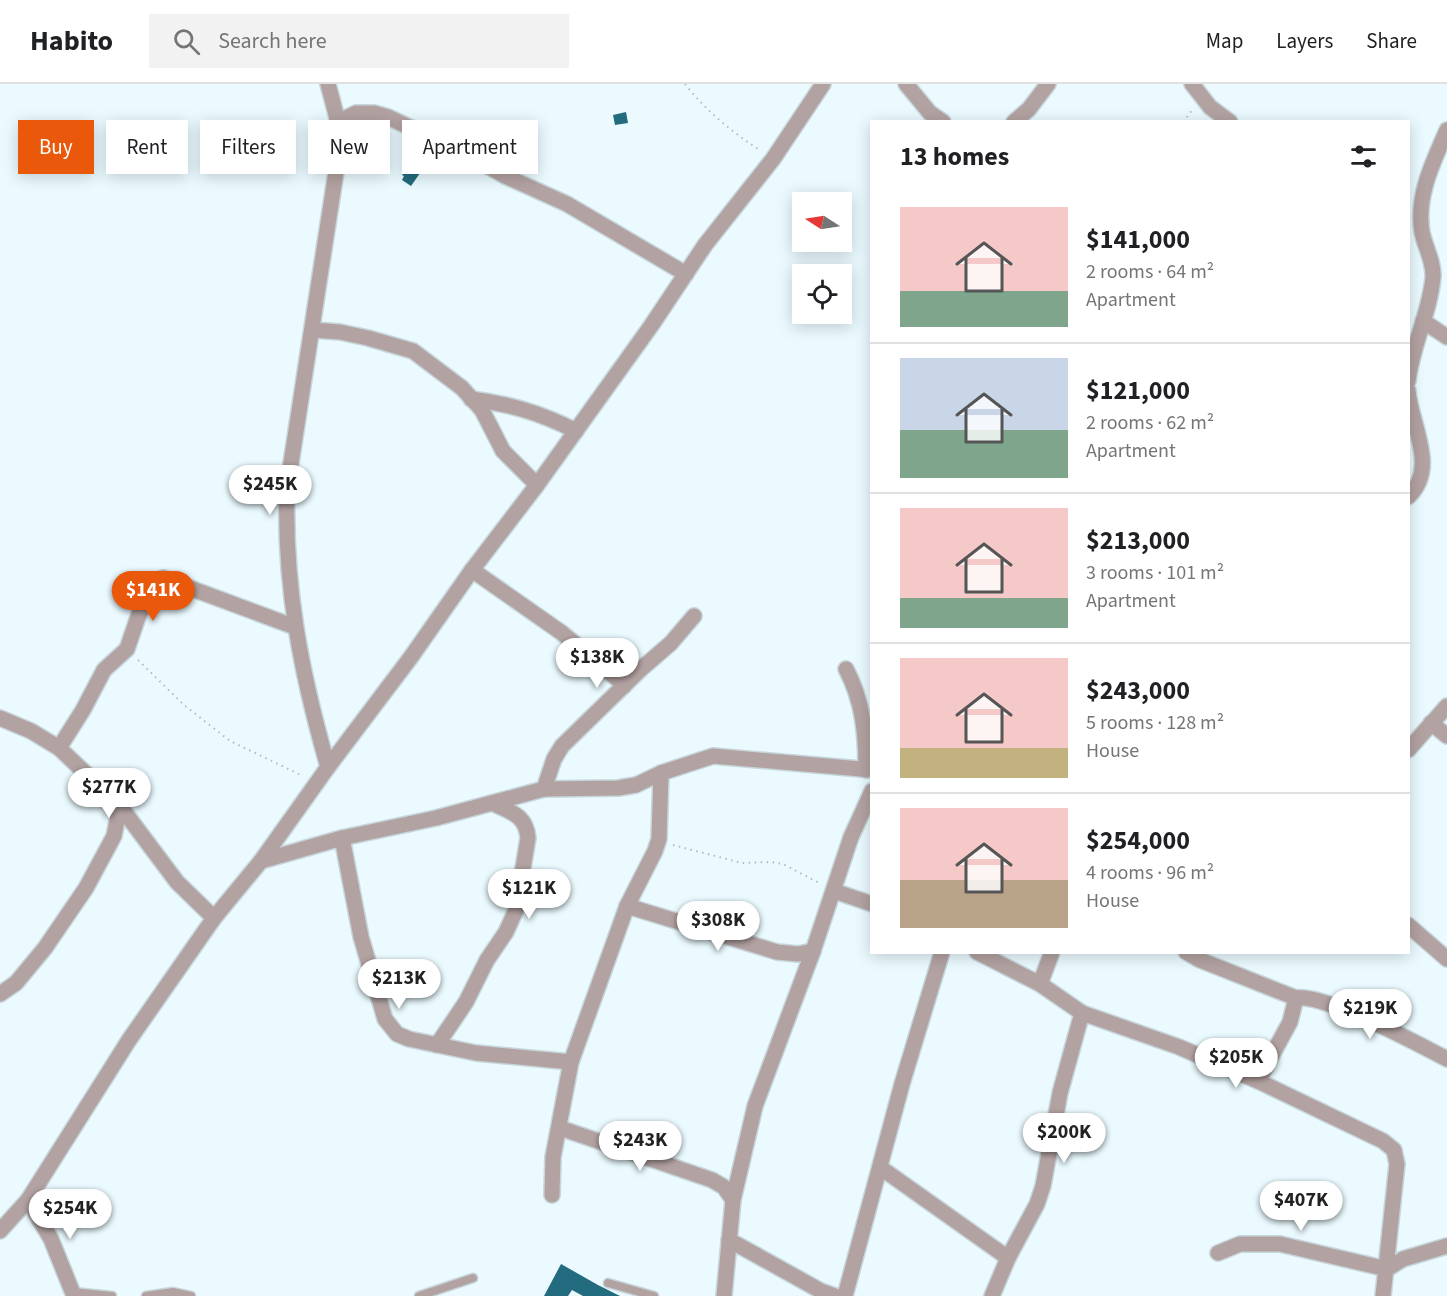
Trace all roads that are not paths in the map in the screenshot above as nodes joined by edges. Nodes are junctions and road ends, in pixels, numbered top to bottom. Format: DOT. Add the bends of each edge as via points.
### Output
graph roads {
  1 [pos="328,84"];
  2 [pos="823,84"];
  3 [pos="906,84"];
  4 [pos="1048,84"];
  5 [pos="1192,84"];
  6 [pos="337,120"];
  7 [pos="342,120"];
  8 [pos="940,120"];
  9 [pos="1016,120"];
  10 [pos="1227,120"];
  11 [pos="1447,130"];
  12 [pos="336,174"];
  13 [pos="1415,228"];
  14 [pos="686,274"];
  15 [pos="1423,321"];
  16 [pos="313,330"];
  17 [pos="1447,337"];
  18 [pos="1410,366"];
  19 [pos="471,399"];
  20 [pos="1410,407"];
  21 [pos="576,431"];
  22 [pos="537,484"];
  23 [pos="1410,495"];
  24 [pos="472,570"];
  25 [pos="694,616"];
  26 [pos="295,627"];
  27 [pos="846,669"];
  28 [pos="624,686"];
  29 [pos="1447,706"];
  30 [pos="0,718"];
  31 [pos="1431,723"];
  32 [pos="1447,736"];
  33 [pos="59,748"];
  34 [pos="1410,748"];
  35 [pos="328,766"];
  36 [pos="869,770"];
  37 [pos="661,773"];
  38 [pos="544,789"];
  39 [pos="870,795"];
  40 [pos="492,803"];
  41 [pos="120,806"];
  42 [pos="342,838"];
  43 [pos="261,861"];
  44 [pos="833,893"];
  45 [pos="870,903"];
  46 [pos="627,906"];
  47 [pos="214,918"];
  48 [pos="1410,927"];
  49 [pos="813,951"];
  50 [pos="941,954"];
  51 [pos="981,954"];
  52 [pos="1051,954"];
  53 [pos="1190,954"];
  54 [pos="1447,959"];
  55 [pos="1040,984"];
  56 [pos="0,994"];
  57 [pos="1296,998"];
  58 [pos="1082,1013"];
  59 [pos="437,1045"];
  60 [pos="1447,1059"];
  61 [pos="571,1062"];
  62 [pos="1258,1081"];
  63 [pos="560,1128"];
  64 [pos="881,1168"];
  65 [pos="552,1195"];
  66 [pos="28,1200"];
  67 [pos="733,1200"];
  68 [pos="0,1231"];
  69 [pos="729,1240"];
  70 [pos="1447,1246"];
  71 [pos="1218,1253"];
  72 [pos="1008,1258"];
  73 [pos="1387,1269"];
  74 [pos="473,1278"];
  75 [pos="608,1283"];
  76 [pos="73,1294"];
  77 [pos="112,1296"];
  78 [pos="146,1296"];
  79 [pos="191,1296"];
  80 [pos="419,1296"];
  81 [pos="654,1296"];
  82 [pos="724,1296"];
  83 [pos="835,1296"];
  84 [pos="845,1296"];
  85 [pos="992,1296"];
  86 [pos="1383,1296"];
  1 -- 6 [label="street"];
  2 -- 14 [label="street" via="773,159"];
  3 -- 8 [label="street"];
  4 -- 9 [label="street"];
  5 -- 10 [label="street" via="1210,107"];
  7 -- 14 [label="street" via="356,113 388,117 567,204"];
  11 -- 13 [label="street" via="1425,183"];
  12 -- 16 [label="street"];
  13 -- 15 [label="street" via="1433,275"];
  14 -- 21 [label="street"];
  15 -- 17 [label="street"];
  15 -- 18 [label="street"];
  16 -- 19 [label="street" via="388,342 413,351"];
  16 -- 26 [label="street" via="287,489 287,547"];
  19 -- 21 [label="street" via="524,408"];
  19 -- 22 [label="street" via="482,410 503,451"];
  20 -- 23 [label="street" via="1423,458 1423,471"];
  21 -- 22 [label="street"];
  22 -- 24 [label="street"];
  24 -- 28 [label="street" via="562,633"];
  24 -- 35 [label="street"];
  25 -- 28 [label="street"];
  26 -- 33 [label="street" via="164,578 158,580 139,614 127,650 104,670"];
  26 -- 35 [label="street" via="308,699"];
  27 -- 36 [label="street" via="861,708"];
  28 -- 38 [label="street" via="562,746"];
  29 -- 31 [label="street"];
  30 -- 33 [label="street"];
  31 -- 32 [label="street"];
  31 -- 34 [label="street"];
  33 -- 41 [label="street"];
  35 -- 43 [label="street"];
  36 -- 37 [label="street" via="713,756"];
  37 -- 38 [label="street" via="636,785 618,788"];
  37 -- 46 [label="street" via="656,851"];
  38 -- 40 [label="street"];
  39 -- 44 [label="street" via="851,837"];
  40 -- 42 [label="street"];
  40 -- 59 [label="street" via="520,817 527,827 516,910 466,1002"];
  41 -- 47 [label="street" via="177,882"];
  41 -- 56 [label="street" via="114,836 86,888 45,948 16,983"];
  42 -- 43 [label="street"];
  42 -- 59 [label="street" via="361,937 385,1019 397,1034 409,1040"];
  43 -- 47 [label="street"];
  44 -- 45 [label="street"];
  44 -- 49 [label="street"];
  46 -- 49 [label="street" via="777,952"];
  46 -- 61 [label="street"];
  47 -- 66 [label="street" via="129,1040"];
  48 -- 54 [label="street"];
  49 -- 67 [label="street" via="755,1106"];
  50 -- 64 [label="street"];
  51 -- 55 [label="street"];
  52 -- 55 [label="street"];
  53 -- 57 [label="street"];
  55 -- 58 [label="street"];
  57 -- 60 [label="street" via="1319,1000"];
  57 -- 62 [label="street" via="1290,1022"];
  58 -- 62 [label="street" via="1179,1047"];
  58 -- 72 [label="street" via="1060,1093 1040,1195"];
  59 -- 61 [label="street" via="476,1053"];
  61 -- 63 [label="street"];
  62 -- 73 [label="street" via="1383,1141 1394,1150 1397,1164"];
  63 -- 65 [label="street" via="553,1157"];
  63 -- 67 [label="street" via="712,1180 724,1187"];
  64 -- 72 [label="street"];
  64 -- 84 [label="street"];
  66 -- 68 [label="street"];
  66 -- 76 [label="street" via="51,1239"];
  67 -- 69 [label="street"];
  69 -- 82 [label="street"];
  69 -- 83 [label="street"];
  70 -- 73 [label="street"];
  71 -- 73 [label="street" via="1240,1244 1280,1244"];
  72 -- 85 [label="street"];
  73 -- 86 [label="street"];
  74 -- 80 [label="lane"];
  75 -- 81 [label="lane"];
  76 -- 77 [label="lane"];
  78 -- 79 [label="lane" via="173,1292"];
}
